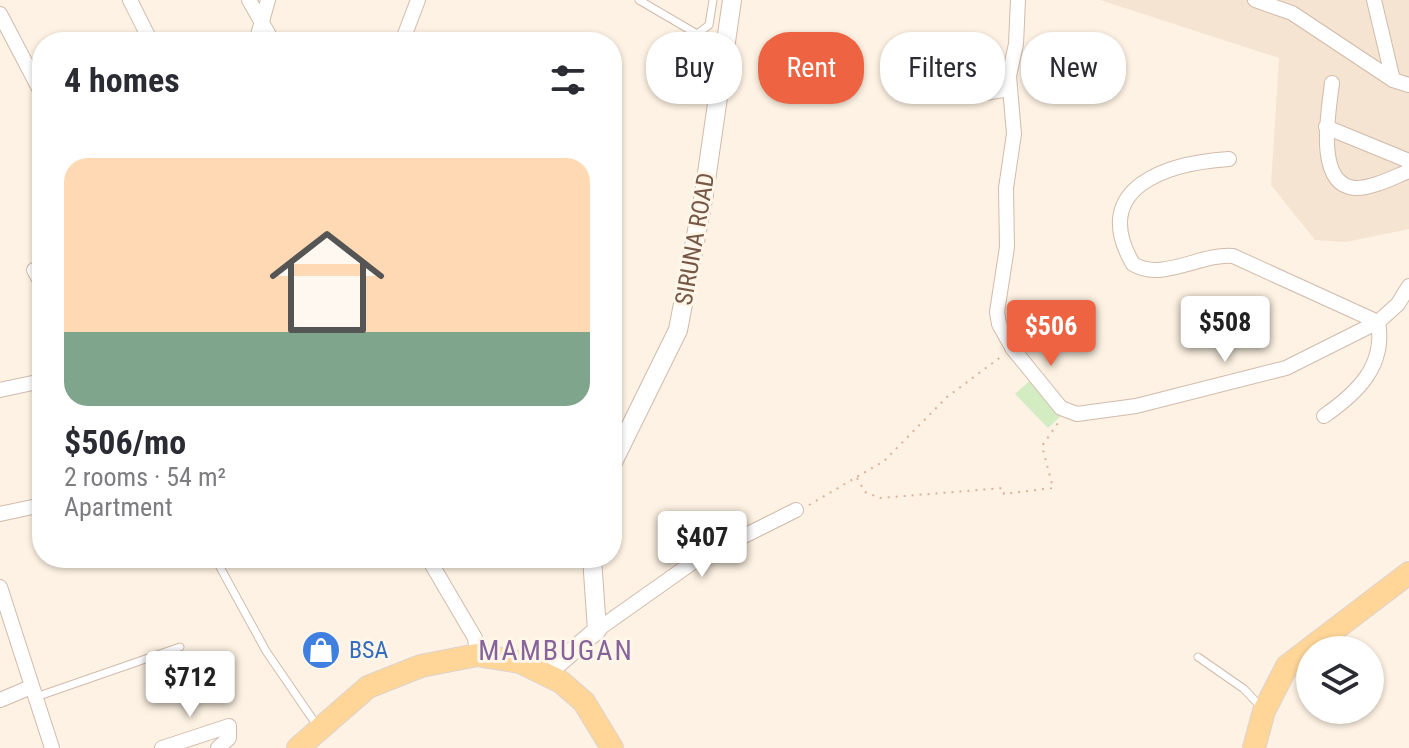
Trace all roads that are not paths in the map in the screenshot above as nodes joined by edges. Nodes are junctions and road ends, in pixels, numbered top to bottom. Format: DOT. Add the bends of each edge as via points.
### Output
graph roads {
  1 [pos="130,0"];
  2 [pos="249,0"];
  3 [pos="268,0"];
  4 [pos="418,0"];
  5 [pos="639,0"];
  6 [pos="713,0"];
  7 [pos="732,0"];
  8 [pos="1018,0"];
  9 [pos="1255,0"];
  10 [pos="1374,0"];
  11 [pos="0,14"];
  12 [pos="263,25"];
  13 [pos="146,32"];
  14 [pos="260,32"];
  15 [pos="267,32"];
  16 [pos="406,32"];
  17 [pos="32,75"];
  18 [pos="1393,80"];
  19 [pos="1332,83"];
  20 [pos="1409,85"];
  21 [pos="1009,89"];
  22 [pos="1005,90"];
  23 [pos="1326,127"];
  24 [pos="1229,159"];
  25 [pos="1409,161"];
  26 [pos="1409,171"];
  27 [pos="1409,286"];
  28 [pos="1378,322"];
  29 [pos="32,383"];
  30 [pos="0,390"];
  31 [pos="1324,416"];
  32 [pos="622,444"];
  33 [pos="32,507"];
  34 [pos="796,510"];
  35 [pos="0,514"];
  36 [pos="220,568"];
  37 [pos="434,568"];
  38 [pos="593,568"];
  39 [pos="1409,573"];
  40 [pos="0,587"];
  41 [pos="597,630"];
  42 [pos="180,647"];
  43 [pos="477,655"];
  44 [pos="1198,657"];
  45 [pos="546,674"];
  46 [pos="32,692"];
  47 [pos="0,700"];
  48 [pos="1264,711"];
  49 [pos="318,728"];
  50 [pos="52,748"];
  51 [pos="162,748"];
  52 [pos="218,748"];
  53 [pos="298,748"];
  54 [pos="612,748"];
  55 [pos="1254,748"];
  1 -- 13 [label="street"];
  2 -- 12 [label="street"];
  3 -- 12 [label="street"];
  4 -- 16 [label="street"];
  5 -- 6 [label="lane" via="697,34 709,25"];
  7 -- 32 [label="street, SIRUNA ROAD" via="678,330"];
  8 -- 21 [label="street"];
  9 -- 18 [label="street" via="1292,13"];
  10 -- 18 [label="street"];
  11 -- 17 [label="street"];
  12 -- 14 [label="street"];
  12 -- 15 [label="street"];
  18 -- 20 [label="street"];
  19 -- 23 [label="street"];
  21 -- 22 [label="street"];
  21 -- 28 [label="street" via="1014,134 999,324 1034,378 1067,412 1136,406 1286,368"];
  23 -- 25 [label="street"];
  23 -- 26 [label="street" via="1328,164 1340,182 1355,188"];
  24 -- 28 [label="street" via="1173,167 1131,192 1120,221 1133,264 1153,271 1233,256"];
  27 -- 28 [label="street"];
  28 -- 31 [label="street" via="1380,343 1371,372 1357,391"];
  29 -- 30 [label="street"];
  33 -- 35 [label="street"];
  34 -- 41 [label="street" via="696,560"];
  36 -- 49 [label="lane" via="266,651"];
  37 -- 43 [label="street" via="475,638"];
  38 -- 41 [label="street"];
  39 -- 48 [label="main road" via="1287,666"];
  40 -- 46 [label="street"];
  41 -- 45 [label="street"];
  42 -- 46 [label="lane"];
  43 -- 45 [label="main road" via="520,662"];
  43 -- 49 [label="main road" via="421,666 368,687"];
  44 -- 48 [label="lane" via="1244,689"];
  45 -- 54 [label="main road" via="584,702"];
  46 -- 47 [label="street"];
  46 -- 50 [label="street"];
  48 -- 55 [label="main road"];
  49 -- 53 [label="main road"];
  51 -- 52 [label="street" via="229,726 229,738"];
}
